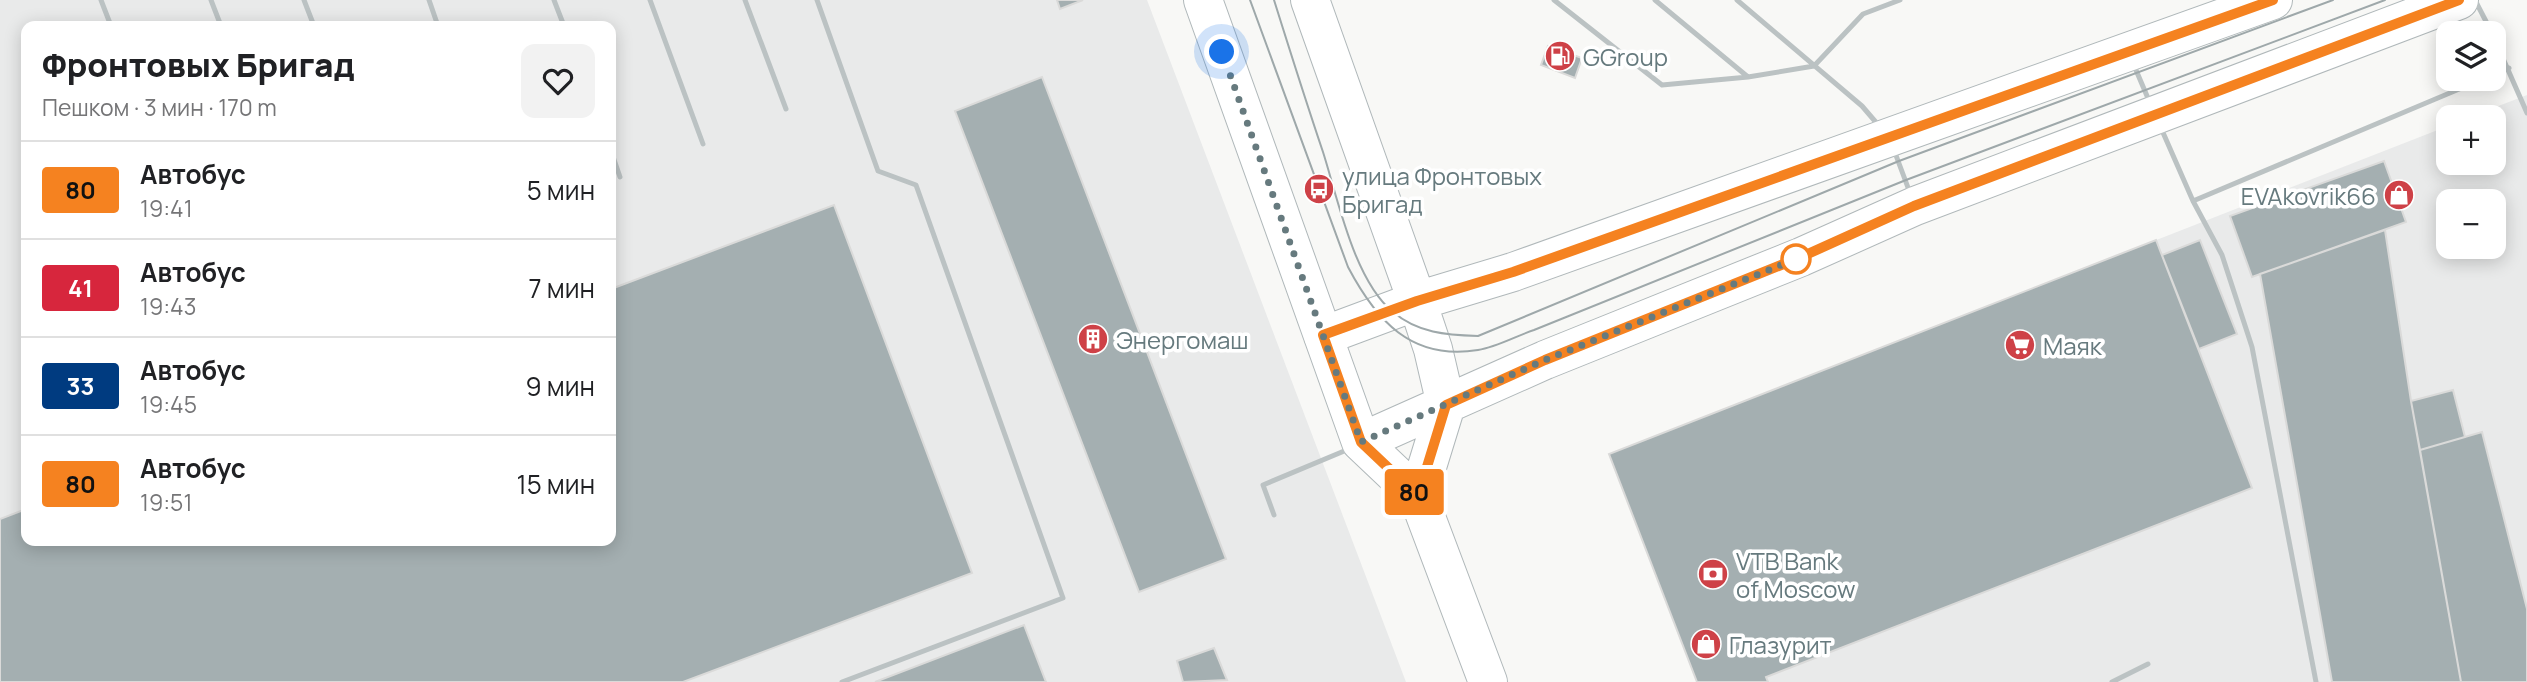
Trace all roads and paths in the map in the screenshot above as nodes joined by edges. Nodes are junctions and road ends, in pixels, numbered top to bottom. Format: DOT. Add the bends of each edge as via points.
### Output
graph roads {
  1 [pos="101,0"];
  2 [pos="211,0"];
  3 [pos="304,0"];
  4 [pos="429,0"];
  5 [pos="554,0"];
  6 [pos="650,0"];
  7 [pos="745,0"];
  8 [pos="817,0"];
  9 [pos="1203,0"];
  10 [pos="1310,0"];
  11 [pos="1554,0"];
  12 [pos="1655,0"];
  13 [pos="1737,0"];
  14 [pos="1900,0"];
  15 [pos="2273,0"];
  16 [pos="2459,0"];
  17 [pos="2475,0"];
  18 [pos="109,21"];
  19 [pos="218,21"];
  20 [pos="312,21"];
  21 [pos="436,21"];
  22 [pos="562,21"];
  23 [pos="2486,21"];
  24 [pos="2129,54"];
  25 [pos="2506,62"];
  26 [pos="1814,66"];
  27 [pos="2509,68"];
  28 [pos="2506,69"];
  29 [pos="1748,77"];
  30 [pos="2454,91"];
  31 [pos="786,109"];
  32 [pos="2154,113"];
  33 [pos="2527,113"];
  34 [pos="1889,136"];
  35 [pos="703,144"];
  36 [pos="616,165"];
  37 [pos="620,177"];
  38 [pos="2193,201"];
  39 [pos="1914,206"];
  40 [pos="1417,301"];
  41 [pos="1323,335"];
  42 [pos="1446,405"];
  43 [pos="1361,442"];
  44 [pos="1418,496"];
  45 [pos="1274,515"];
  46 [pos="2148,664"];
  47 [pos="842,682"];
  48 [pos="1488,682"];
  49 [pos="2112,682"];
  50 [pos="2316,682"];
  1 -- 18 [label="lane"];
  2 -- 19 [label="lane"];
  3 -- 20 [label="lane"];
  4 -- 21 [label="lane"];
  5 -- 22 [label="lane"];
  6 -- 35 [label="lane"];
  7 -- 31 [label="lane"];
  8 -- 47 [label="lane" via="878,170 916,185 1063,598"];
  9 -- 41 [label="main road"];
  10 -- 40 [label="main road"];
  11 -- 29 [label="lane" via="1662,85"];
  12 -- 29 [label="lane"];
  13 -- 26 [label="lane"];
  14 -- 26 [label="lane" via="1863,14"];
  15 -- 24 [label="main road"];
  16 -- 32 [label="main road"];
  17 -- 23 [label="lane"];
  24 -- 32 [label="lane"];
  24 -- 34 [label="main road"];
  25 -- 27 [label="lane"];
  26 -- 29 [label="lane"];
  26 -- 34 [label="lane"];
  27 -- 28 [label="lane"];
  27 -- 33 [label="lane"];
  30 -- 38 [label="lane"];
  32 -- 38 [label="lane"];
  32 -- 39 [label="main road"];
  34 -- 39 [label="lane"];
  34 -- 40 [label="main road" via="1513,272"];
  36 -- 37 [label="lane"];
  38 -- 50 [label="lane" via="2222,254 2252,347"];
  39 -- 42 [label="main road"];
  40 -- 41 [label="main road"];
  40 -- 42 [label="main road"];
  41 -- 43 [label="main road"];
  42 -- 43 [label="main road"];
  42 -- 44 [label="main road"];
  43 -- 44 [label="main road"];
  43 -- 45 [label="lane" via="1263,485"];
  44 -- 48 [label="main road"];
  46 -- 49 [label="lane"];
}
